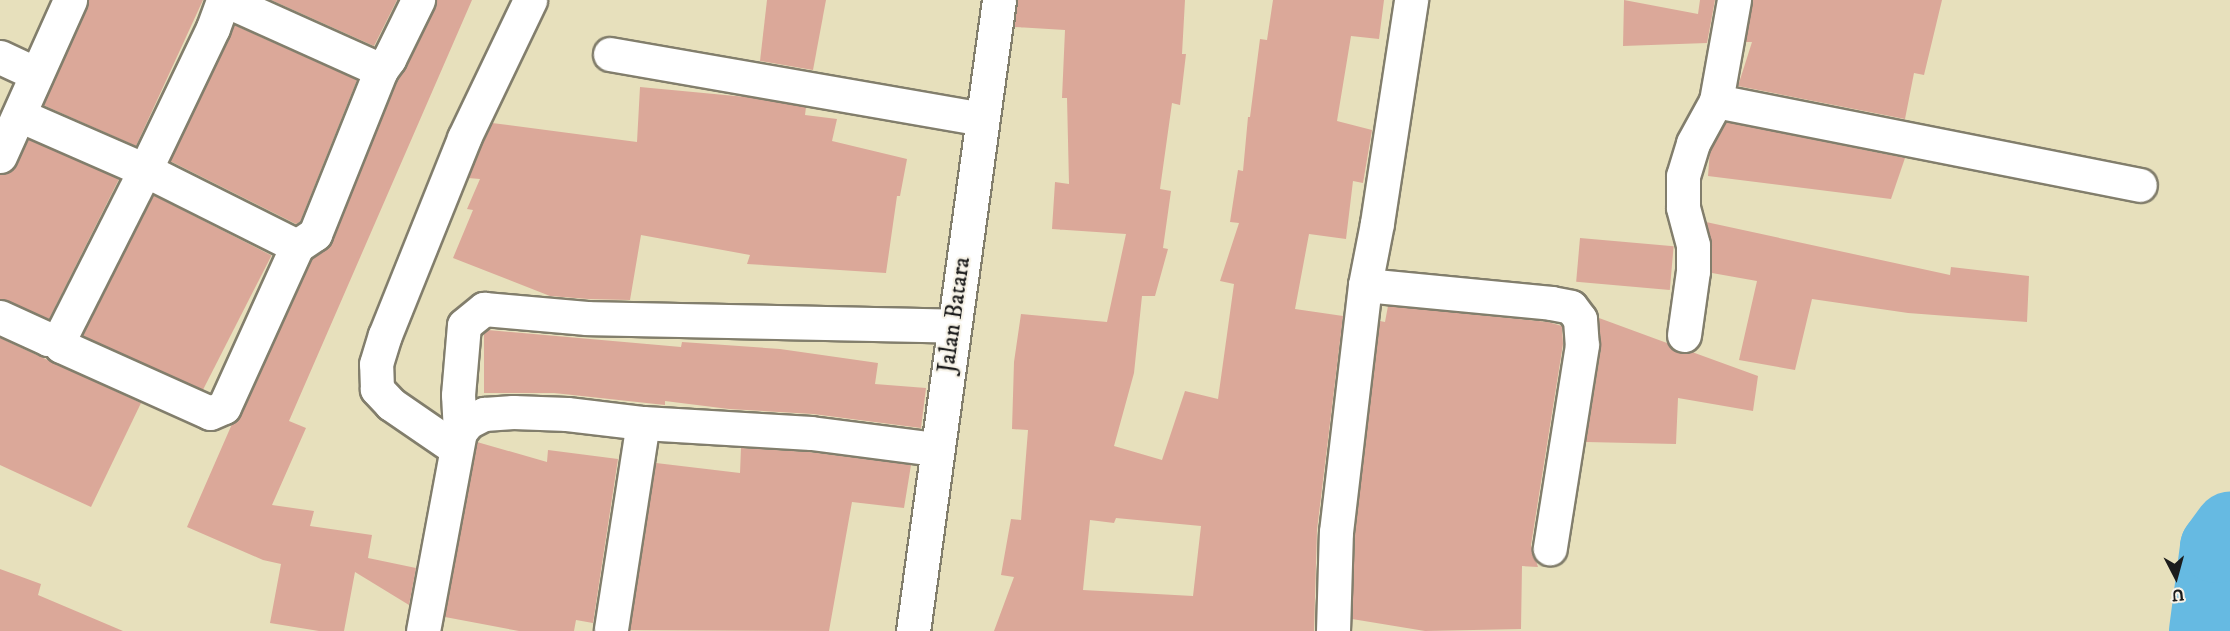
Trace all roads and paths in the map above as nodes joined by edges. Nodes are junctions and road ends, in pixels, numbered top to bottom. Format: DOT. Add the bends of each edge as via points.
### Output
graph roads {
  1 [pos="70,0"];
  2 [pos="224,0"];
  3 [pos="418,0"];
  4 [pos="530,0"];
  5 [pos="999,0"];
  6 [pos="1411,0"];
  7 [pos="1729,0"];
  8 [pos="610,54"];
  9 [pos="0,57"];
  10 [pos="381,70"];
  11 [pos="36,74"];
  12 [pos="1716,101"];
  13 [pos="19,115"];
  14 [pos="982,119"];
  15 [pos="0,156"];
  16 [pos="145,170"];
  17 [pos="2140,185"];
  18 [pos="297,246"];
  19 [pos="1365,285"];
  20 [pos="0,317"];
  21 [pos="954,326"];
  22 [pos="1684,335"];
  23 [pos="58,340"];
  24 [pos="643,423"];
  25 [pos="458,440"];
  26 [pos="936,449"];
  27 [pos="1550,548"];
  28 [pos="611,629"];
  29 [pos="423,631"];
  30 [pos="913,631"];
  31 [pos="1333,631"];
  1 -- 11 [label="street"];
  2 -- 10 [label="street"];
  2 -- 16 [label="street"];
  3 -- 10 [label="street"];
  4 -- 25 [label="street" via="464,138 376,364 377,389 391,404"];
  5 -- 14 [label="street, Jalan Batara"];
  6 -- 19 [label="street"];
  7 -- 12 [label="street"];
  8 -- 14 [label="street"];
  9 -- 11 [label="street"];
  10 -- 18 [label="street" via="315,234"];
  11 -- 13 [label="street"];
  12 -- 17 [label="street"];
  12 -- 22 [label="street" via="1693,143 1683,176 1683,207 1693,245"];
  13 -- 15 [label="street"];
  13 -- 16 [label="street"];
  14 -- 21 [label="street, Jalan Batara"];
  16 -- 18 [label="street"];
  16 -- 23 [label="street"];
  18 -- 23 [label="street" via="224,407 217,411 210,413 61,346"];
  19 -- 27 [label="street" via="1551,303 1571,307 1580,319 1582,345"];
  19 -- 31 [label="street" via="1336,532"];
  20 -- 23 [label="street"];
  21 -- 25 [label="street" via="587,318 484,309 464,325"];
  21 -- 26 [label="street, Jalan Batara"];
  24 -- 25 [label="street" via="567,414 484,414 468,422"];
  24 -- 26 [label="street" via="811,433"];
  24 -- 28 [label="street"];
  25 -- 29 [label="street"];
  26 -- 30 [label="street, Jalan Batara"];
}
